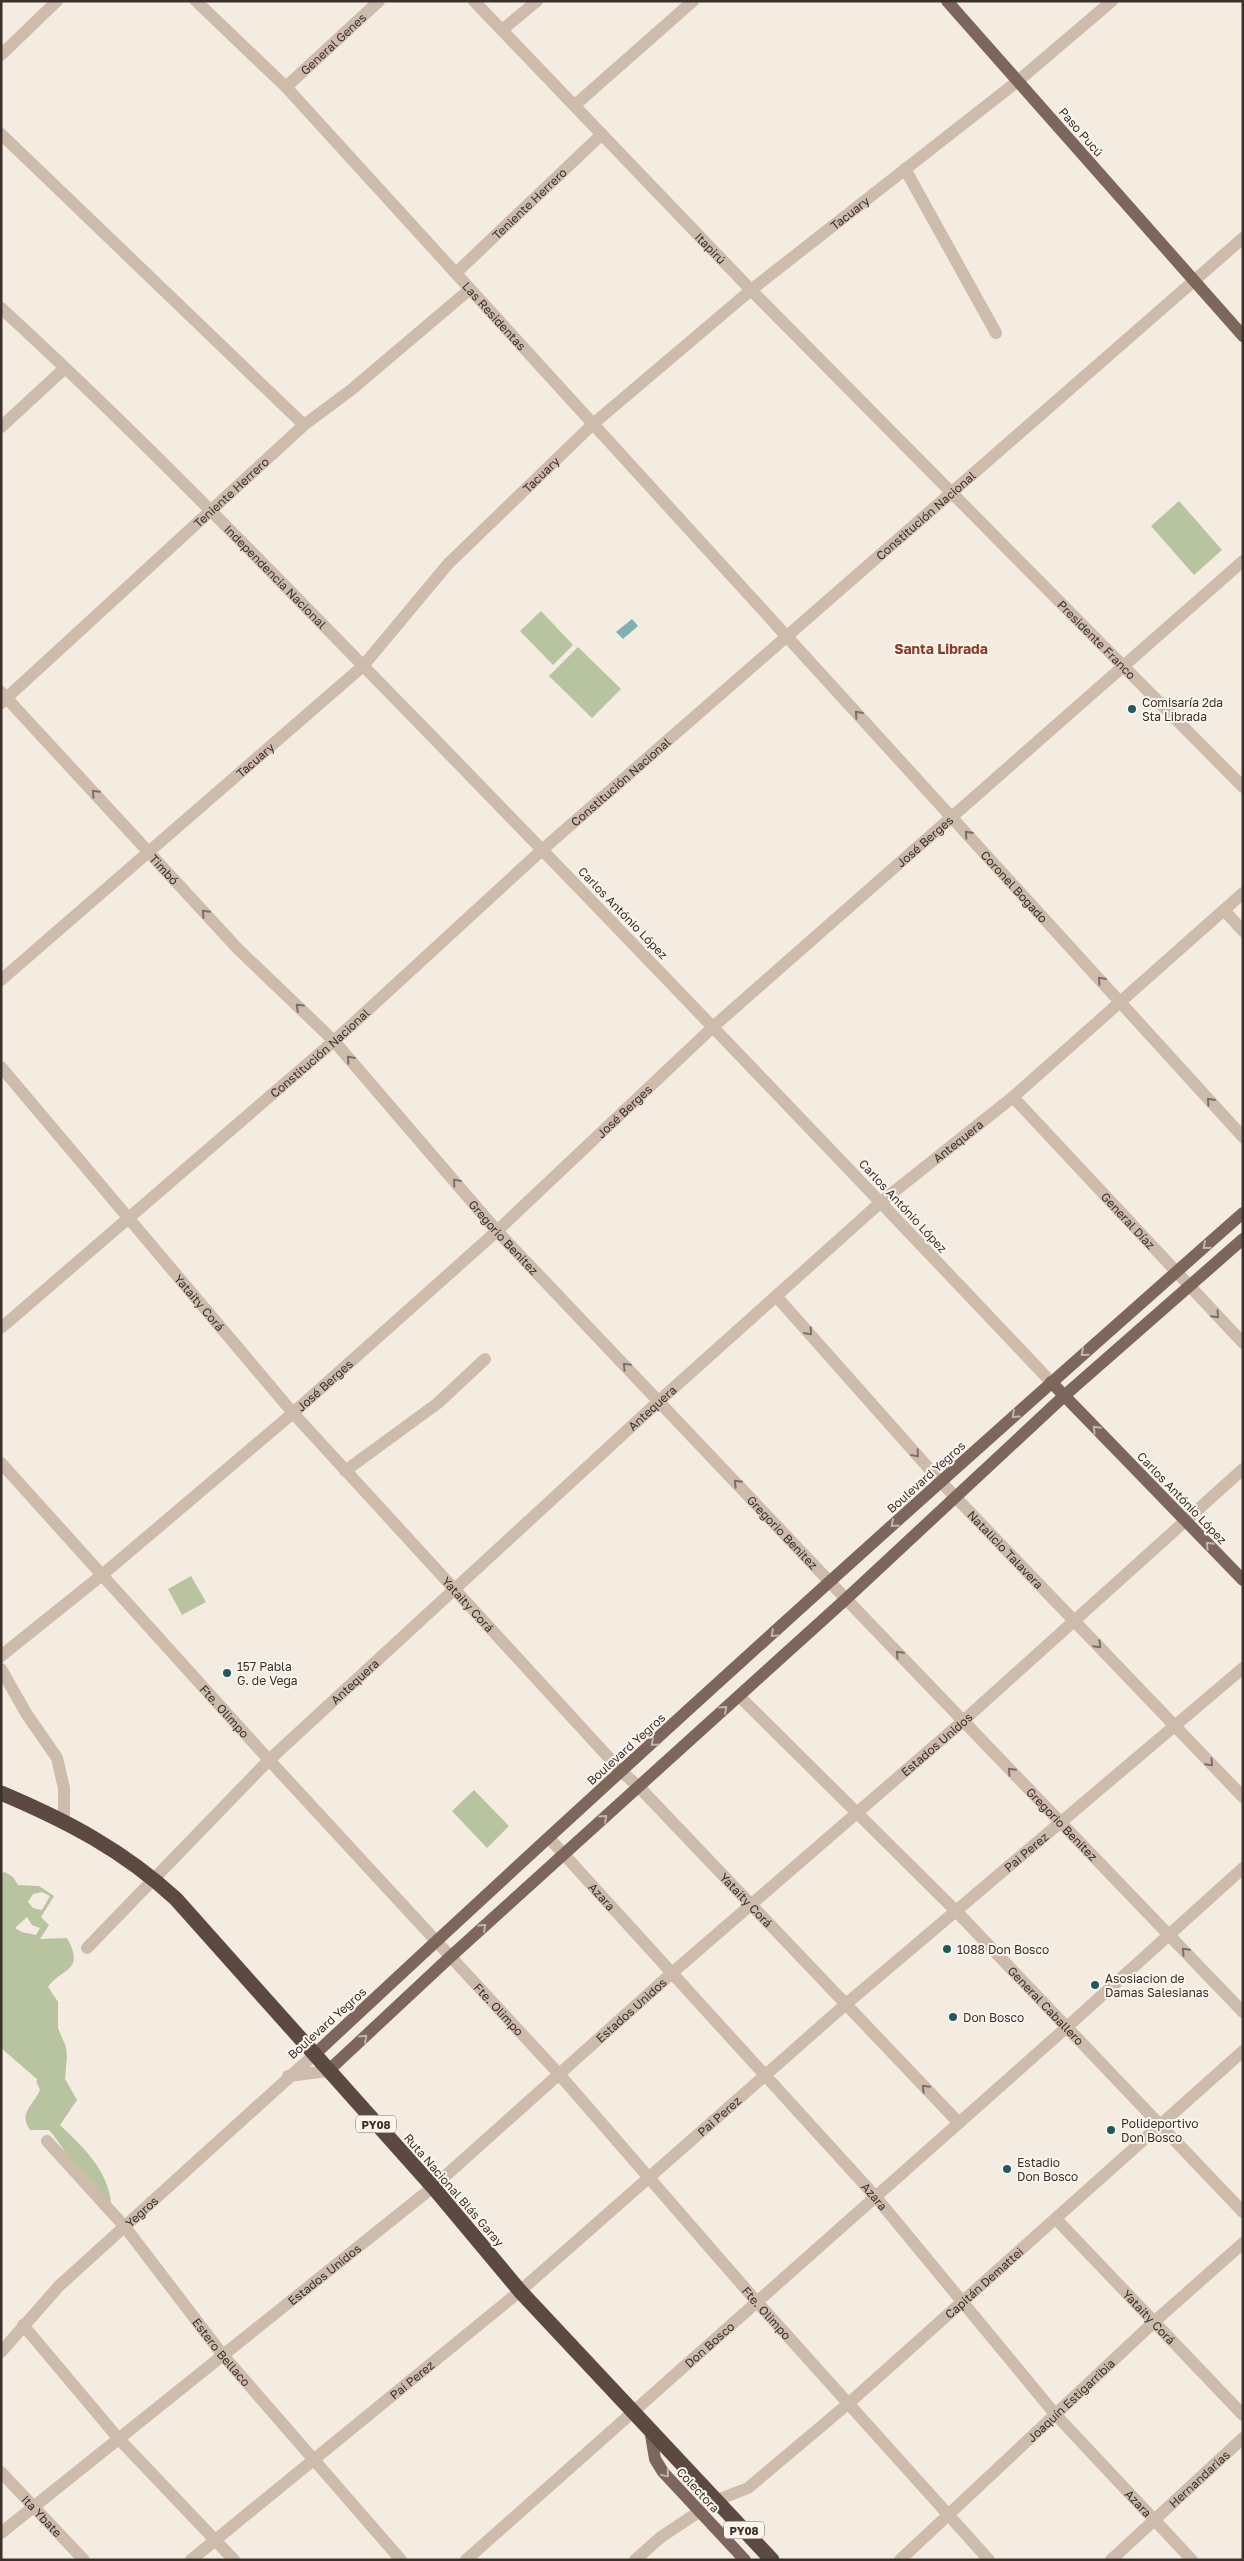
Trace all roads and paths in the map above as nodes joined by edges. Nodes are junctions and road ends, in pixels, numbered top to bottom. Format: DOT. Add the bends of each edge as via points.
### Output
graph roads {
  1 [pos="57,1"];
  2 [pos="196,1"];
  3 [pos="379,1"];
  4 [pos="474,1"];
  5 [pos="537,1"];
  6 [pos="693,1"];
  7 [pos="947,1"];
  8 [pos="1112,1"];
  9 [pos="502,30"];
  10 [pos="1,55"];
  11 [pos="1018,81"];
  12 [pos="286,87"];
  13 [pos="575,105"];
  14 [pos="1,134"];
  15 [pos="602,134"];
  16 [pos="905,170"];
  17 [pos="1243,238"];
  18 [pos="456,273"];
  19 [pos="1194,281"];
  20 [pos="469,290"];
  21 [pos="751,290"];
  22 [pos="1,308"];
  23 [pos="996,333"];
  24 [pos="1243,336"];
  25 [pos="66,368"];
  26 [pos="304,424"];
  27 [pos="594,424"];
  28 [pos="1,427"];
  29 [pos="952,493"];
  30 [pos="210,510"];
  31 [pos="1243,561"];
  32 [pos="787,636"];
  33 [pos="363,666"];
  34 [pos="1124,666"];
  35 [pos="3,698"];
  36 [pos="1243,787"];
  37 [pos="952,817"];
  38 [pos="542,850"];
  39 [pos="148,852"];
  40 [pos="1243,893"];
  41 [pos="1224,910"];
  42 [pos="1243,931"];
  43 [pos="1,980"];
  44 [pos="1120,1001"];
  45 [pos="714,1026"];
  46 [pos="334,1041"];
  47 [pos="1,1067"];
  48 [pos="1013,1097"];
  49 [pos="1243,1137"];
  50 [pos="880,1202"];
  51 [pos="1243,1213"];
  52 [pos="127,1219"];
  53 [pos="497,1230"];
  54 [pos="1243,1239"];
  55 [pos="1177,1272"];
  56 [pos="1189,1286"];
  57 [pos="776,1296"];
  58 [pos="1,1328"];
  59 [pos="1243,1343"];
  60 [pos="486,1359"];
  61 [pos="1051,1382"];
  62 [pos="1064,1396"];
  63 [pos="659,1401"];
  64 [pos="293,1413"];
  65 [pos="1,1463"];
  66 [pos="1243,1468"];
  67 [pos="346,1471"];
  68 [pos="941,1482"];
  69 [pos="955,1497"];
  70 [pos="1186,1521"];
  71 [pos="102,1575"];
  72 [pos="1243,1580"];
  73 [pos="831,1582"];
  74 [pos="454,1589"];
  75 [pos="846,1599"];
  76 [pos="1073,1620"];
  77 [pos="1,1656"];
  78 [pos="1243,1668"];
  79 [pos="1,1669"];
  80 [pos="739,1696"];
  81 [pos="963,1721"];
  82 [pos="1175,1726"];
  83 [pos="269,1760"];
  84 [pos="622,1772"];
  85 [pos="639,1787"];
  86 [pos="1,1792"];
  87 [pos="1243,1797"];
  88 [pos="858,1812"];
  89 [pos="64,1820"];
  90 [pos="1060,1822"];
  91 [pos="549,1838"];
  92 [pos="564,1855"];
  93 [pos="1243,1868"];
  94 [pos="154,1878"];
  95 [pos="750,1905"];
  96 [pos="956,1911"];
  97 [pos="1169,1934"];
  98 [pos="436,1941"];
  99 [pos="87,1948"];
  100 [pos="450,1958"];
  101 [pos="672,1973"];
  102 [pos="846,2004"];
  103 [pos="1243,2012"];
  104 [pos="1067,2027"];
  105 [pos="1243,2051"];
  106 [pos="315,2054"];
  107 [pos="328,2071"];
  108 [pos="558,2073"];
  109 [pos="766,2075"];
  110 [pos="288,2076"];
  111 [pos="959,2123"];
  112 [pos="1161,2125"];
  113 [pos="47,2141"];
  114 [pos="649,2178"];
  115 [pos="433,2187"];
  116 [pos="875,2196"];
  117 [pos="1243,2212"];
  118 [pos="1056,2219"];
  119 [pos="125,2227"];
  120 [pos="1243,2243"];
  121 [pos="520,2290"];
  122 [pos="757,2302"];
  123 [pos="963,2303"];
  124 [pos="1154,2322"];
  125 [pos="23,2324"];
  126 [pos="1,2352"];
  127 [pos="222,2354"];
  128 [pos="850,2403"];
  129 [pos="634,2412"];
  130 [pos="1054,2414"];
  131 [pos="1243,2415"];
  132 [pos="650,2429"];
  133 [pos="118,2438"];
  134 [pos="1243,2438"];
  135 [pos="313,2461"];
  136 [pos="1,2472"];
  137 [pos="717,2500"];
  138 [pos="35,2505"];
  139 [pos="700,2512"];
  140 [pos="949,2516"];
  141 [pos="1153,2519"];
  142 [pos="1,2533"];
  143 [pos="215,2541"];
  144 [pos="84,2560"];
  145 [pos="192,2560"];
  146 [pos="234,2560"];
  147 [pos="401,2560"];
  148 [pos="466,2560"];
  149 [pos="635,2560"];
  150 [pos="744,2560"];
  151 [pos="772,2560"];
  152 [pos="900,2560"];
  153 [pos="989,2560"];
  154 [pos="1112,2560"];
  155 [pos="1192,2560"];
  1 -- 10 [label="street"];
  2 -- 12 [label="street, Las Residentas"];
  3 -- 12 [label="street, General Genes"];
  4 -- 9 [label="street, Itapirú"];
  5 -- 9 [label="street"];
  6 -- 13 [label="street"];
  7 -- 11 [label="main road, Paso Pucú"];
  8 -- 11 [label="street, Tacuary"];
  9 -- 13 [label="street, Itapirú"];
  11 -- 16 [label="street, Tacuary"];
  11 -- 19 [label="main road, Paso Pucú"];
  12 -- 18 [label="street, Las Residentas"];
  13 -- 15 [label="street, Itapirú"];
  14 -- 26 [label="street"];
  15 -- 18 [label="street, Teniente Herrero"];
  15 -- 21 [label="street, Itapirú"];
  16 -- 21 [label="street, Tacuary"];
  16 -- 23 [label="street"];
  17 -- 19 [label="street, Constitución Nacional"];
  18 -- 20 [label="street, Las Residentas"];
  19 -- 24 [label="main road, Paso Pucú"];
  19 -- 29 [label="street, Constitución Nacional"];
  20 -- 26 [label="street, Teniente Herrero" via="350,390"];
  20 -- 27 [label="street, Las Residentas"];
  21 -- 27 [label="street, Tacuary"];
  21 -- 29 [label="street, Itapirú"];
  22 -- 25 [label="street, Independencia Nacional"];
  25 -- 28 [label="street"];
  25 -- 30 [label="street, Independencia Nacional"];
  26 -- 30 [label="street, Teniente Herrero"];
  27 -- 32 [label="street, Las Residentas"];
  27 -- 33 [label="street, Tacuary" via="448,564"];
  29 -- 32 [label="street, Constitución Nacional"];
  29 -- 34 [label="street, Presidente Franco"];
  30 -- 33 [label="street, Independencia Nacional"];
  30 -- 35 [label="street, Teniente Herrero"];
  31 -- 34 [label="street, José Berges"];
  37 -- 32 [label="street, Coronel Bogado, one-way"];
  32 -- 38 [label="street, Constitución Nacional"];
  33 -- 38 [label="street, Independencia Nacional"];
  33 -- 39 [label="street, Tacuary"];
  34 -- 36 [label="street, Presidente Franco"];
  34 -- 37 [label="street, José Berges"];
  39 -- 35 [label="street, Timbó, one-way"];
  44 -- 37 [label="street, Coronel Bogado, one-way"];
  37 -- 45 [label="street, José Berges"];
  38 -- 45 [label="street, Carlos António López"];
  38 -- 46 [label="street, Constitución Nacional"];
  39 -- 43 [label="street, Tacuary"];
  46 -- 39 [label="street, Timbó, one-way" via="238,949"];
  40 -- 41 [label="street, Antequera"];
  41 -- 42 [label="street"];
  41 -- 44 [label="street, Antequera"];
  44 -- 48 [label="street, Antequera"];
  49 -- 44 [label="street, Coronel Bogado, one-way"];
  45 -- 50 [label="street, Carlos António López"];
  45 -- 53 [label="street, José Berges"];
  46 -- 52 [label="street, Constitución Nacional"];
  53 -- 46 [label="street, Gregorio Benitez, one-way"];
  47 -- 52 [label="street, Yataity Corá"];
  48 -- 50 [label="street, Antequera"];
  48 -- 55 [label="street, General Díaz"];
  50 -- 57 [label="street, Antequera"];
  50 -- 61 [label="street, Carlos António López"];
  51 -- 55 [label="main road, Boulevard Yegros, one-way"];
  52 -- 58 [label="street, Constitución Nacional"];
  52 -- 64 [label="street, Yataity Corá"];
  63 -- 53 [label="street, Gregorio Benitez, one-way"];
  53 -- 64 [label="street, José Berges"];
  54 -- 56 [label="main road"];
  55 -- 56 [label="street, General Díaz"];
  55 -- 61 [label="main road, Boulevard Yegros, one-way"];
  56 -- 59 [label="street, General Díaz, one-way"];
  56 -- 62 [label="main road"];
  57 -- 63 [label="street, Antequera"];
  57 -- 68 [label="street, Natalicio Talavera, one-way"];
  60 -- 67 [label="street" via="438,1404"];
  61 -- 62 [label="main road, Carlos António López"];
  61 -- 68 [label="main road, Boulevard Yegros, one-way"];
  62 -- 69 [label="main road"];
  70 -- 62 [label="main road, Carlos António López, one-way"];
  73 -- 63 [label="street, Gregorio Benitez, one-way"];
  63 -- 74 [label="street, Antequera"];
  64 -- 67 [label="street, Yataity Corá"];
  64 -- 71 [label="street, José Berges"];
  65 -- 71 [label="street, Fte. Olimpo"];
  66 -- 70 [label="street, Estados Unidos"];
  67 -- 74 [label="street, Yataity Corá"];
  68 -- 69 [label="street, Natalicio Talavera"];
  68 -- 73 [label="main road, Boulevard Yegros, one-way"];
  69 -- 75 [label="main road"];
  69 -- 76 [label="street, Natalicio Talavera"];
  72 -- 70 [label="main road, Carlos António López, one-way"];
  70 -- 76 [label="street, Estados Unidos"];
  71 -- 77 [label="street, José Berges"];
  71 -- 83 [label="street, Fte. Olimpo"];
  73 -- 75 [label="street, Gregorio Benitez"];
  73 -- 84 [label="main road, Boulevard Yegros, one-way"];
  74 -- 83 [label="street, Antequera"];
  74 -- 84 [label="street, Yataity Corá"];
  75 -- 80 [label="main road"];
  81 -- 75 [label="street, Gregorio Benitez, one-way"];
  76 -- 81 [label="street, Estados Unidos"];
  76 -- 82 [label="street, Natalicio Talavera, one-way"];
  78 -- 82 [label="street, Pai Perez"];
  79 -- 89 [label="street" via="57,1758 64,1788"];
  85 -- 80 [label="main road, one-way"];
  80 -- 88 [label="street, General Caballero"];
  81 -- 88 [label="street, Estados Unidos"];
  90 -- 81 [label="street, Gregorio Benitez, one-way"];
  82 -- 87 [label="street, Natalicio Talavera, one-way"];
  82 -- 90 [label="street, Pai Perez"];
  83 -- 94 [label="street, Antequera"];
  83 -- 98 [label="street, Fte. Olimpo"];
  84 -- 85 [label="street, Yataity Corá"];
  84 -- 91 [label="main road, Boulevard Yegros"];
  92 -- 85 [label="main road, one-way"];
  85 -- 95 [label="street, Yataity Corá"];
  86 -- 89 [label="highway, Ruta Nacional Blás Garay / PY08"];
  88 -- 95 [label="street, Estados Unidos"];
  88 -- 96 [label="street, General Caballero"];
  89 -- 94 [label="highway, Ruta Nacional Blás Garay / PY08"];
  90 -- 96 [label="street, Pai Perez"];
  90 -- 97 [label="street, Gregorio Benitez"];
  91 -- 92 [label="street, Azara"];
  91 -- 98 [label="main road, Boulevard Yegros"];
  100 -- 92 [label="main road, one-way"];
  92 -- 101 [label="street, Azara"];
  93 -- 97 [label="street, Don Bosco"];
  94 -- 99 [label="street, Antequera"];
  94 -- 106 [label="highway, Ruta Nacional Blás Garay / PY08"];
  95 -- 101 [label="street, Estados Unidos"];
  95 -- 102 [label="street, Yataity Corá"];
  96 -- 102 [label="street, Pai Perez"];
  96 -- 104 [label="street, General Caballero"];
  103 -- 97 [label="street, Gregorio Benitez, one-way"];
  97 -- 104 [label="street, Don Bosco"];
  98 -- 100 [label="street, Fte. Olimpo"];
  98 -- 106 [label="main road, Boulevard Yegros"];
  107 -- 100 [label="main road, one-way"];
  100 -- 108 [label="street, Fte. Olimpo"];
  101 -- 108 [label="street, Estados Unidos"];
  101 -- 109 [label="street, Azara"];
  102 -- 109 [label="street, Pai Perez"];
  111 -- 102 [label="street, Yataity Corá, one-way"];
  104 -- 111 [label="street, Don Bosco"];
  104 -- 112 [label="street, General Caballero"];
  105 -- 112 [label="street, Capitán Demattei"];
  106 -- 107 [label="highway, Ruta Nacional Blás Garay / PY08"];
  106 -- 110 [label="street, Boulevard Yegros"];
  107 -- 110 [label="street, Boulevard Yegros"];
  107 -- 115 [label="highway, Ruta Nacional Blás Garay / PY08"];
  108 -- 114 [label="street, Fte. Olimpo"];
  108 -- 115 [label="street, Estados Unidos"];
  109 -- 114 [label="street, Pai Perez"];
  109 -- 116 [label="street, Azara"];
  110 -- 119 [label="street, Yegros"];
  111 -- 116 [label="street, Don Bosco"];
  112 -- 117 [label="street, General Caballero"];
  112 -- 118 [label="street, Capitán Demattei"];
  113 -- 119 [label="street, Estero Bellaco"];
  114 -- 121 [label="street, Pai Perez"];
  114 -- 122 [label="street, Fte. Olimpo"];
  115 -- 121 [label="highway, Ruta Nacional Blás Garay / PY08"];
  115 -- 127 [label="street, Estados Unidos"];
  116 -- 122 [label="street, Don Bosco"];
  116 -- 123 [label="street, Azara"];
  118 -- 123 [label="street, Capitán Demattei"];
  118 -- 124 [label="street, Yataity Corá"];
  119 -- 125 [label="street, Yegros" via="58,2286"];
  119 -- 127 [label="street, Estero Bellaco"];
  120 -- 124 [label="street, Joaquín Estigarribia"];
  121 -- 129 [label="highway, Ruta Nacional Blás Garay / PY08"];
  121 -- 135 [label="street, Pai Perez"];
  122 -- 128 [label="street, Fte. Olimpo"];
  122 -- 129 [label="street, Don Bosco"];
  123 -- 128 [label="street, Capitán Demattei"];
  123 -- 130 [label="street, Azara"];
  124 -- 130 [label="street, Joaquín Estigarribia"];
  124 -- 131 [label="street, Yataity Corá"];
  125 -- 126 [label="street, Yegros"];
  125 -- 133 [label="street"];
  127 -- 133 [label="street, Estados Unidos"];
  127 -- 135 [label="street, Estero Bellaco"];
  128 -- 137 [label="street, Capitán Demattei" via="748,2488"];
  128 -- 140 [label="street, Fte. Olimpo"];
  129 -- 132 [label="highway, Ruta Nacional Blás Garay / PY08"];
  129 -- 148 [label="street, Don Bosco"];
  130 -- 140 [label="street, Joaquín Estigarribia"];
  130 -- 141 [label="street, Azara"];
  132 -- 137 [label="highway, Ruta Nacional Blás Garay / PY08"];
  132 -- 139 [label="main road, Colectora, one-way" via="655,2460"];
  133 -- 138 [label="street, Estados Unidos"];
  133 -- 143 [label="street"];
  134 -- 141 [label="street, Hernandarias"];
  135 -- 143 [label="street, Pai Perez"];
  135 -- 147 [label="street, Estero Bellaco"];
  136 -- 138 [label="street, Ita Ybate"];
  137 -- 151 [label="highway, Ruta Nacional Blás Garay / PY08"];
  138 -- 142 [label="street, Estados Unidos"];
  138 -- 144 [label="street, Ita Ybate"];
  139 -- 149 [label="street"];
  139 -- 150 [label="main road, Colectora"];
  140 -- 152 [label="street, Joaquín Estigarribia"];
  140 -- 153 [label="street, Fte. Olimpo"];
  141 -- 154 [label="street, Hernandarias"];
  141 -- 155 [label="street, Azara"];
  143 -- 145 [label="street, Pai Perez"];
  143 -- 146 [label="street"];
}
